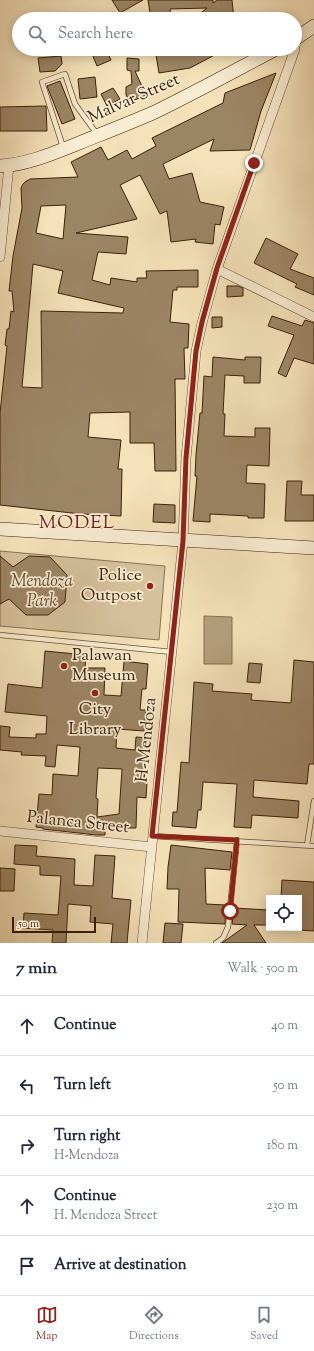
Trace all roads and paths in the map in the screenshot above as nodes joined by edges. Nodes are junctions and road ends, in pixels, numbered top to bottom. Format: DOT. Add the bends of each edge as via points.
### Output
graph roads {
  1 [pos="314,26"];
  2 [pos="302,37"];
  3 [pos="262,56"];
  4 [pos="291,56"];
  5 [pos="98,135"];
  6 [pos="64,149"];
  7 [pos="5,166"];
  8 [pos="0,257"];
  9 [pos="217,268"];
  10 [pos="314,317"];
  11 [pos="0,529"];
  12 [pos="183,541"];
  13 [pos="314,548"];
  14 [pos="0,635"];
  15 [pos="172,652"];
  16 [pos="314,801"];
  17 [pos="0,831"];
  18 [pos="152,836"];
  19 [pos="237,840"];
  20 [pos="307,845"];
  21 [pos="314,846"];
  22 [pos="152,847"];
  23 [pos="142,943"];
  24 [pos="216,943"];
  1 -- 2 [label="main road"];
  3 -- 5 [label="main road, Malvar Street" via="154,112"];
  4 -- 9 [label="street, H-Mendoza"];
  5 -- 6 [label="main road, Malvar Street"];
  5 -- 6 [label="lane" via="75,104 64,74 42,82"];
  6 -- 7 [label="main road, Malvar Street"];
  7 -- 8 [label="street"];
  9 -- 10 [label="street"];
  9 -- 12 [label="street, H-Mendoza" via="196,351 186,458"];
  11 -- 12 [label="main road"];
  12 -- 13 [label="main road"];
  12 -- 15 [label="street, H-Mendoza"];
  14 -- 15 [label="lane"];
  15 -- 18 [label="street, H-Mendoza"];
  16 -- 20 [label="lane"];
  17 -- 22 [label="street, Palanca Street"];
  18 -- 19 [label="lane"];
  18 -- 22 [label="street, H-Mendoza"];
  19 -- 20 [label="lane"];
  19 -- 24 [label="lane" via="228,927 223,938"];
  20 -- 21 [label="lane"];
  22 -- 23 [label="street, H-Mendoza"];
}
